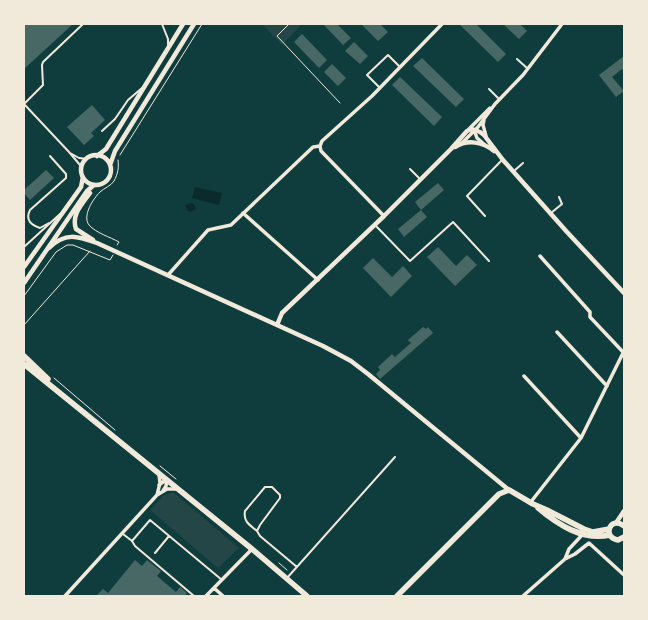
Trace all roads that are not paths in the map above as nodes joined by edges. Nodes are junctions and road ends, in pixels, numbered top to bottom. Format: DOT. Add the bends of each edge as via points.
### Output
graph roads {
  1 [pos="83,24"];
  2 [pos="162,24"];
  3 [pos="168,24"];
  4 [pos="176,24"];
  5 [pos="183,24"];
  6 [pos="194,24"];
  7 [pos="442,24"];
  8 [pos="562,24"];
  9 [pos="167,50"];
  10 [pos="517,59"];
  11 [pos="400,67"];
  12 [pos="528,69"];
  13 [pos="145,84"];
  14 [pos="380,88"];
  15 [pos="489,89"];
  16 [pos="499,99"];
  17 [pos="495,104"];
  18 [pos="484,119"];
  19 [pos="474,129"];
  20 [pos="102,131"];
  21 [pos="487,138"];
  22 [pos="462,144"];
  23 [pos="485,145"];
  24 [pos="320,146"];
  25 [pos="451,149"];
  26 [pos="69,152"];
  27 [pos="499,154"];
  28 [pos="50,156"];
  29 [pos="97,156"];
  30 [pos="87,159"];
  31 [pos="503,160"];
  32 [pos="523,162"];
  33 [pos="110,165"];
  34 [pos="410,169"];
  35 [pos="82,170"];
  36 [pos="513,171"];
  37 [pos="83,177"];
  38 [pos="421,180"];
  39 [pos="97,185"];
  40 [pos="559,197"];
  41 [pos="67,208"];
  42 [pos="243,213"];
  43 [pos="550,213"];
  44 [pos="384,216"];
  45 [pos="485,216"];
  46 [pos="49,223"];
  47 [pos="375,225"];
  48 [pos="97,243"];
  49 [pos="24,247"];
  50 [pos="49,248"];
  51 [pos="540,256"];
  52 [pos="489,261"];
  53 [pos="24,267"];
  54 [pos="168,275"];
  55 [pos="318,280"];
  56 [pos="24,284"];
  57 [pos="624,293"];
  58 [pos="277,325"];
  59 [pos="556,332"];
  60 [pos="624,351"];
  61 [pos="24,356"];
  62 [pos="24,364"];
  63 [pos="524,376"];
  64 [pos="607,386"];
  65 [pos="68,399"];
  66 [pos="581,438"];
  67 [pos="395,458"];
  68 [pos="159,472"];
  69 [pos="167,479"];
  70 [pos="159,485"];
  71 [pos="179,489"];
  72 [pos="509,490"];
  73 [pos="162,491"];
  74 [pos="157,495"];
  75 [pos="532,504"];
  76 [pos="624,511"];
  77 [pos="616,523"];
  78 [pos="624,526"];
  79 [pos="257,531"];
  80 [pos="610,532"];
  81 [pos="122,533"];
  82 [pos="583,534"];
  83 [pos="169,536"];
  84 [pos="621,538"];
  85 [pos="132,541"];
  86 [pos="624,544"];
  87 [pos="252,549"];
  88 [pos="155,553"];
  89 [pos="564,559"];
  90 [pos="297,567"];
  91 [pos="624,575"];
  92 [pos="286,579"];
  93 [pos="222,580"];
  94 [pos="214,588"];
  95 [pos="192,595"];
  96 [pos="65,596"];
  97 [pos="206,596"];
  98 [pos="223,596"];
  99 [pos="307,596"];
  100 [pos="398,596"];
  101 [pos="523,596"];
  1 -- 26 [label="lane" via="43,62 43,85 24,104"];
  2 -- 9 [label="lane" via="168,39"];
  3 -- 4 [label="lane"];
  5 -- 9 [label="street"];
  6 -- 33 [label="street" via="115,151"];
  7 -- 11 [label="street"];
  8 -- 12 [label="street"];
  9 -- 13 [label="street"];
  10 -- 12 [label="lane"];
  11 -- 14 [label="street"];
  11 -- 14 [label="lane" via="388,55 367,75"];
  12 -- 16 [label="street"];
  13 -- 20 [label="lane"];
  13 -- 29 [label="street" via="106,149"];
  14 -- 24 [label="street" via="322,141"];
  15 -- 16 [label="lane"];
  16 -- 17 [label="street"];
  17 -- 18 [label="street"];
  17 -- 19 [label="street" via="483,113"];
  18 -- 19 [label="street"];
  18 -- 21 [label="street"];
  19 -- 21 [label="street"];
  19 -- 22 [label="street"];
  19 -- 23 [label="street" via="477,138"];
  19 -- 25 [label="street" via="467,131"];
  21 -- 27 [label="street"];
  22 -- 23 [label="street" via="474,142"];
  22 -- 25 [label="street"];
  23 -- 27 [label="street"];
  24 -- 42 [label="street" via="313,147"];
  24 -- 44 [label="street" via="321,151"];
  25 -- 38 [label="street"];
  26 -- 30 [label="lane"];
  26 -- 35 [label="lane"];
  27 -- 31 [label="street"];
  28 -- 46 [label="lane" via="66,174 66,178 28,214 30,223 34,226 40,228"];
  29 -- 30 [label="street"];
  29 -- 33 [label="street" via="104,157"];
  30 -- 35 [label="street"];
  31 -- 36 [label="street"];
  31 -- 45 [label="lane" via="467,196"];
  32 -- 36 [label="lane"];
  33 -- 39 [label="street" via="111,175 108,180"];
  34 -- 38 [label="lane"];
  35 -- 37 [label="street"];
  36 -- 43 [label="street"];
  37 -- 39 [label="street"];
  37 -- 41 [label="street" via="81,187"];
  38 -- 44 [label="street"];
  39 -- 48 [label="street" via="74,218 76,229"];
  39 -- 50 [label="street" via="87,191"];
  40 -- 43 [label="lane" via="562,204"];
  41 -- 46 [label="lane"];
  41 -- 53 [label="street"];
  42 -- 54 [label="street" via="231,225 208,230"];
  42 -- 55 [label="street"];
  43 -- 57 [label="street"];
  44 -- 47 [label="street"];
  46 -- 49 [label="lane"];
  47 -- 52 [label="lane" via="410,261 453,222"];
  47 -- 55 [label="street"];
  48 -- 50 [label="street" via="73,236 57,241"];
  48 -- 54 [label="street"];
  50 -- 56 [label="street"];
  51 -- 60 [label="street" via="590,312 590,317"];
  54 -- 58 [label="street"];
  55 -- 58 [label="street" via="282,313"];
  58 -- 72 [label="street" via="352,361"];
  59 -- 64 [label="street"];
  60 -- 64 [label="street"];
  61 -- 65 [label="main road"];
  62 -- 65 [label="main road"];
  63 -- 66 [label="street"];
  64 -- 66 [label="street"];
  65 -- 68 [label="main road"];
  66 -- 75 [label="street"];
  67 -- 90 [label="lane"];
  68 -- 69 [label="main road"];
  68 -- 70 [label="street"];
  69 -- 70 [label="street"];
  69 -- 71 [label="main road"];
  69 -- 73 [label="street"];
  70 -- 74 [label="street"];
  71 -- 73 [label="street"];
  71 -- 87 [label="main road"];
  72 -- 75 [label="main road"];
  72 -- 100 [label="main road" via="499,494"];
  73 -- 74 [label="street"];
  74 -- 81 [label="street"];
  75 -- 80 [label="main road" via="584,529"];
  75 -- 82 [label="main road" via="549,517"];
  76 -- 77 [label="street"];
  77 -- 78 [label="main road"];
  77 -- 80 [label="main road"];
  79 -- 79 [label="lane" via="280,498 280,494 272,487 265,487 245,512 246,522"];
  79 -- 90 [label="lane"];
  80 -- 82 [label="main road" via="603,537"];
  80 -- 84 [label="main road" via="613,539"];
  81 -- 85 [label="lane"];
  81 -- 96 [label="street"];
  82 -- 89 [label="street" via="569,549"];
  83 -- 85 [label="lane" via="150,520"];
  83 -- 88 [label="lane"];
  83 -- 93 [label="lane"];
  84 -- 86 [label="main road"];
  85 -- 95 [label="lane" via="134,546"];
  87 -- 92 [label="main road"];
  87 -- 93 [label="street"];
  89 -- 91 [label="street" via="589,543"];
  89 -- 101 [label="street"];
  90 -- 92 [label="lane"];
  92 -- 99 [label="main road"];
  93 -- 94 [label="street"];
  94 -- 97 [label="street"];
  94 -- 98 [label="street"];
}
